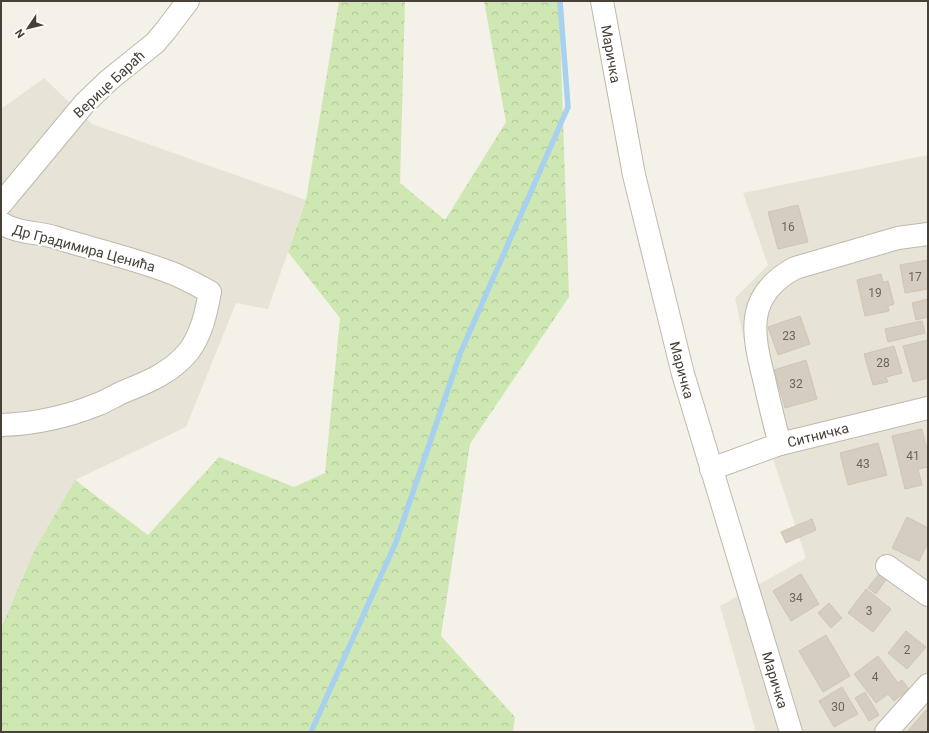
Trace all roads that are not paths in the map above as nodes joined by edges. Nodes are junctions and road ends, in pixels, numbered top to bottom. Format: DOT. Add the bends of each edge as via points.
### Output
graph roads {
  1 [pos="188,1"];
  2 [pos="602,1"];
  3 [pos="1,204"];
  4 [pos="1,223"];
  5 [pos="928,234"];
  6 [pos="928,408"];
  7 [pos="1,425"];
  8 [pos="780,444"];
  9 [pos="711,469"];
  10 [pos="887,566"];
  11 [pos="928,594"];
  12 [pos="928,685"];
  13 [pos="791,732"];
  14 [pos="886,732"];
  1 -- 3 [label="street, Верице Бараћ" via="155,42 84,104"];
  2 -- 9 [label="street, Маричка" via="634,175 683,374"];
  4 -- 7 [label="street, Др Градимира Ценића" via="10,229 52,237 134,260 170,272 210,292 204,325 196,340 179,362 167,372 79,411 36,421"];
  5 -- 8 [label="street" via="898,238 795,268 782,275 765,291 755,315 754,328 757,353"];
  6 -- 8 [label="street, Ситничка"];
  8 -- 9 [label="street, Ситничка"];
  9 -- 13 [label="street, Маричка"];
  10 -- 11 [label="street"];
  12 -- 14 [label="street"];
}
